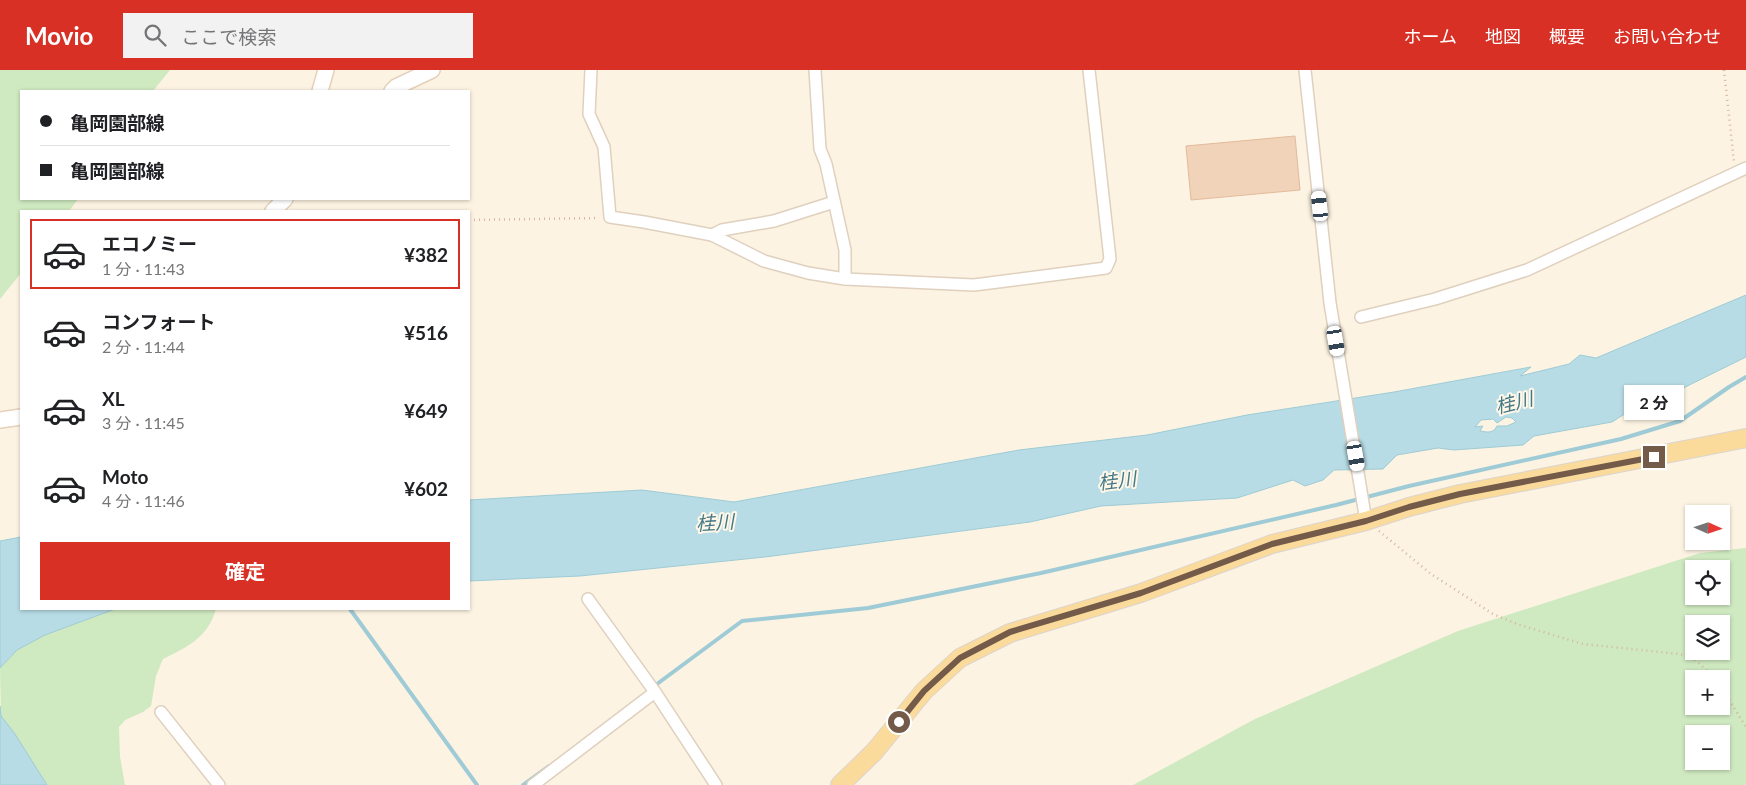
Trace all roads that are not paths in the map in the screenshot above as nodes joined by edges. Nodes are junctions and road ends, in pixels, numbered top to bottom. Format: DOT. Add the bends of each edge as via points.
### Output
graph roads {
  1 [pos="326,70"];
  2 [pos="432,70"];
  3 [pos="591,70"];
  4 [pos="815,70"];
  5 [pos="1089,70"];
  6 [pos="1305,70"];
  7 [pos="320,90"];
  8 [pos="393,90"];
  9 [pos="1746,168"];
  10 [pos="284,200"];
  11 [pos="834,202"];
  12 [pos="274,210"];
  13 [pos="712,235"];
  14 [pos="845,279"];
  15 [pos="1361,317"];
  16 [pos="20,417"];
  17 [pos="0,420"];
  18 [pos="1746,438"];
  19 [pos="1366,517"];
  20 [pos="588,599"];
  21 [pos="655,692"];
  22 [pos="160,712"];
  23 [pos="219,785"];
  24 [pos="533,785"];
  25 [pos="716,785"];
  26 [pos="840,785"];
  1 -- 7 [label="street"];
  2 -- 8 [label="street"];
  3 -- 13 [label="street" via="589,114 604,147 610,217"];
  4 -- 11 [label="street" via="820,149"];
  5 -- 14 [label="street" via="1110,259 1106,268 974,285"];
  6 -- 19 [label="street" via="1330,303"];
  9 -- 15 [label="street" via="1527,270 1435,299"];
  10 -- 12 [label="street"];
  11 -- 13 [label="street"];
  11 -- 14 [label="street" via="845,250"];
  13 -- 14 [label="street" via="764,261"];
  16 -- 17 [label="street"];
  18 -- 19 [label="main road" via="1460,494"];
  19 -- 26 [label="main road" via="1272,544 1141,593 1010,632 960,658 924,691 874,752"];
  20 -- 21 [label="street"];
  21 -- 24 [label="street"];
  21 -- 25 [label="street"];
  22 -- 23 [label="street"];
}
